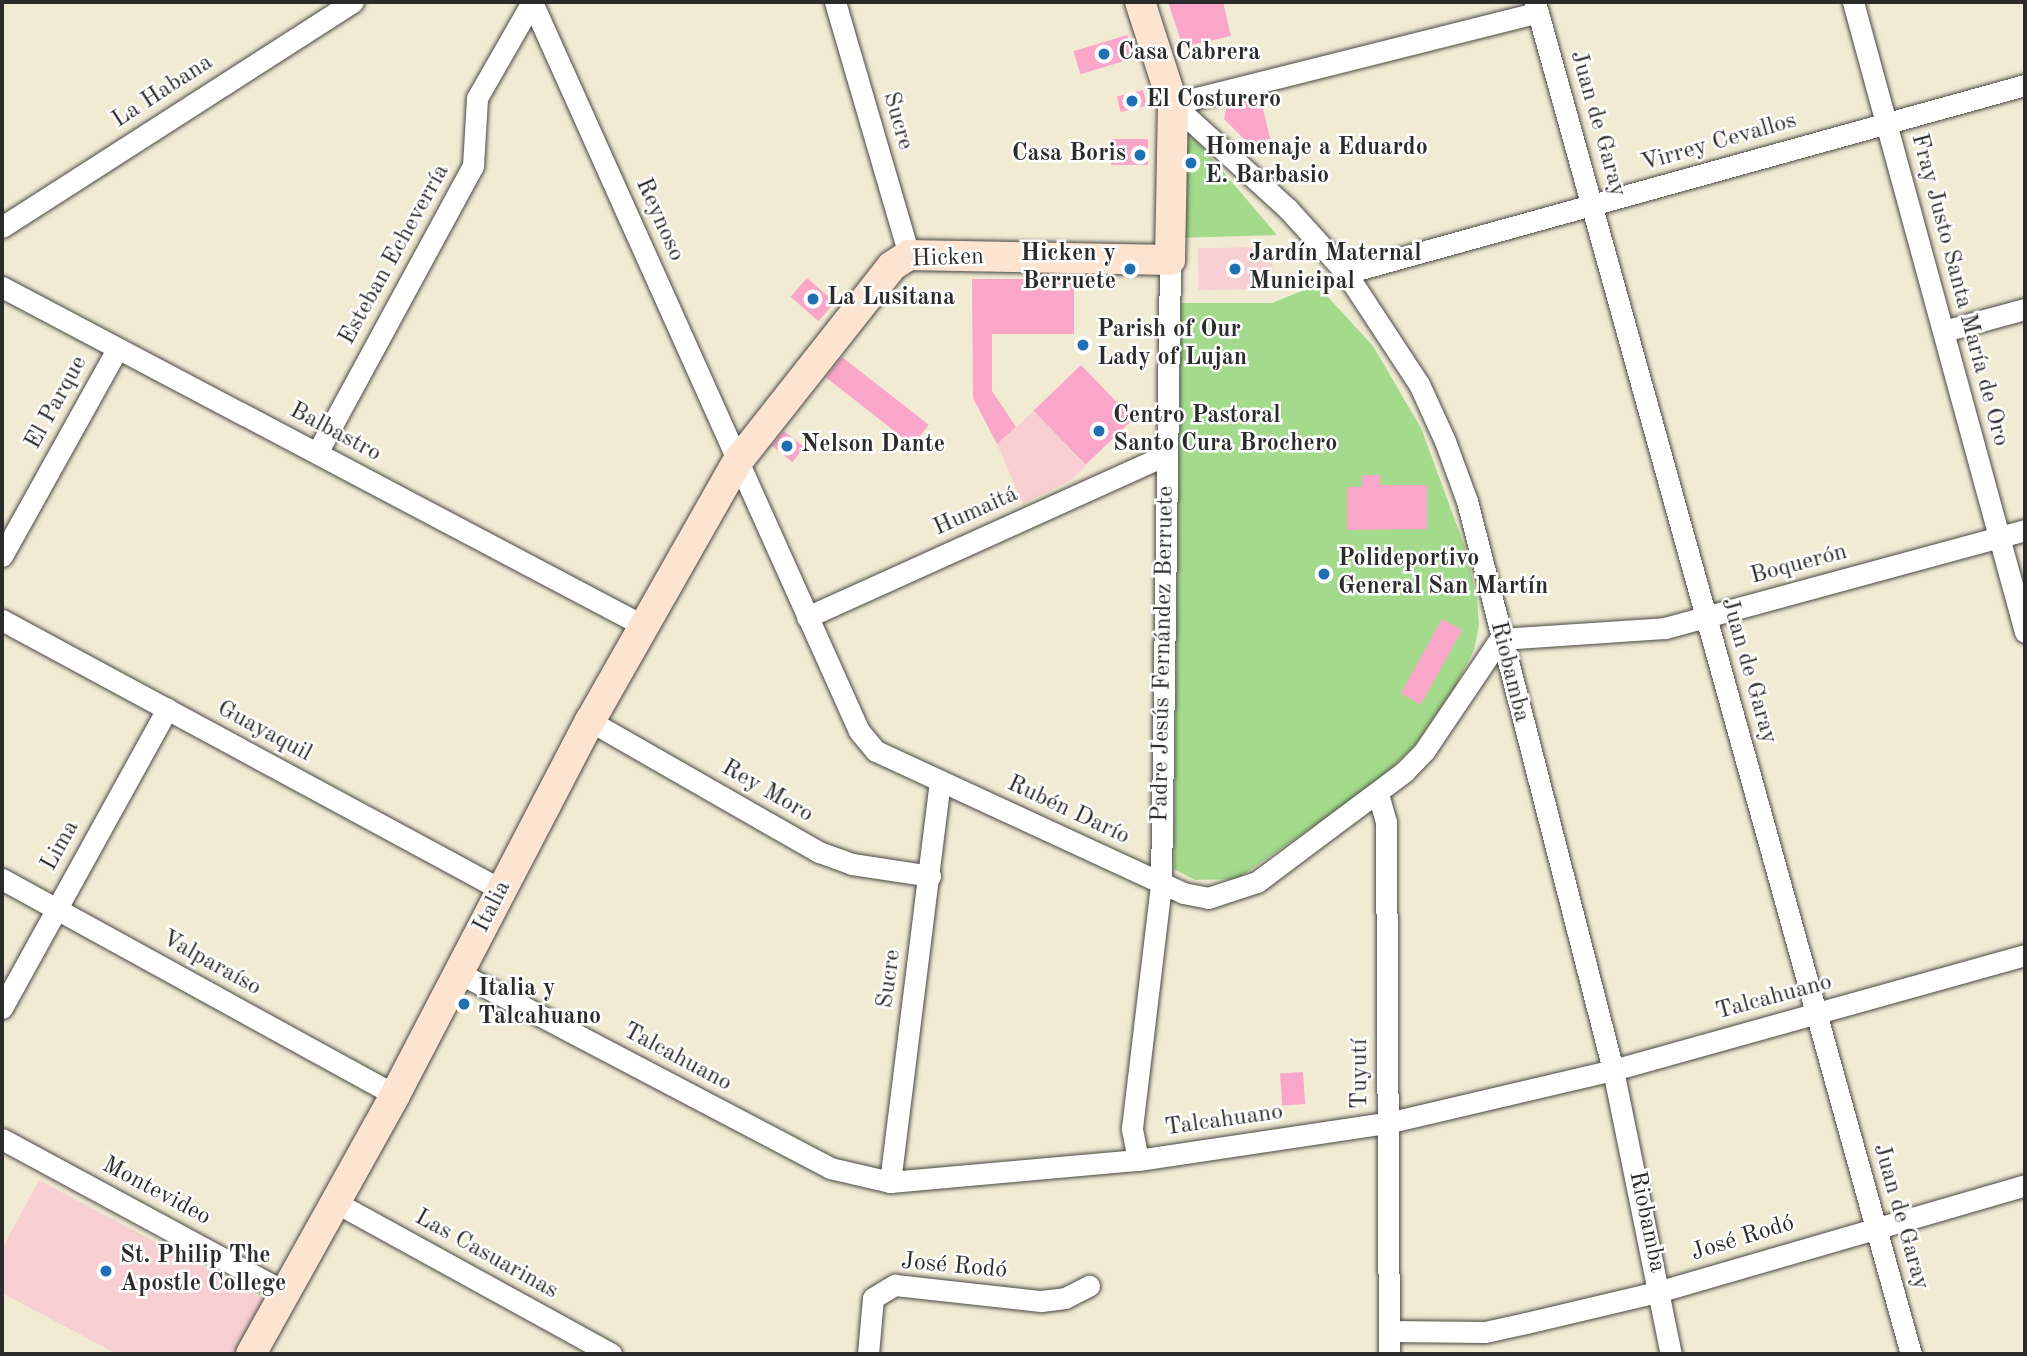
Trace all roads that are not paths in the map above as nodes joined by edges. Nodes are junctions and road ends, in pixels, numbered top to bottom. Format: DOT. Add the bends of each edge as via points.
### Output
graph roads {
  1 [pos="353,2"];
  2 [pos="532,2"];
  3 [pos="835,2"];
  4 [pos="1140,2"];
  5 [pos="1853,2"];
  6 [pos="1536,7"];
  7 [pos="2025,85"];
  8 [pos="1173,104"];
  9 [pos="1886,122"];
  10 [pos="1593,206"];
  11 [pos="2,227"];
  12 [pos="909,256"];
  13 [pos="1170,260"];
  14 [pos="1346,273"];
  15 [pos="2,287"];
  16 [pos="2025,309"];
  17 [pos="1944,331"];
  18 [pos="117,349"];
  19 [pos="317,453"];
  20 [pos="1166,455"];
  21 [pos="738,461"];
  22 [pos="2025,530"];
  23 [pos="1999,537"];
  24 [pos="2,556"];
  25 [pos="807,617"];
  26 [pos="1706,618"];
  27 [pos="2,620"];
  28 [pos="644,626"];
  29 [pos="2025,632"];
  30 [pos="1500,639"];
  31 [pos="167,709"];
  32 [pos="590,721"];
  33 [pos="940,782"];
  34 [pos="1378,794"];
  35 [pos="930,876"];
  36 [pos="2,879"];
  37 [pos="1161,883"];
  38 [pos="502,890"];
  39 [pos="56,908"];
  40 [pos="2025,955"];
  41 [pos="459,973"];
  42 [pos="2,1008"];
  43 [pos="1817,1014"];
  44 [pos="1613,1070"];
  45 [pos="395,1095"];
  46 [pos="1387,1124"];
  47 [pos="2,1139"];
  48 [pos="1138,1160"];
  49 [pos="890,1182"];
  50 [pos="2025,1185"];
  51 [pos="335,1202"];
  52 [pos="1875,1227"];
  53 [pos="1089,1286"];
  54 [pos="1661,1291"];
  55 [pos="285,1292"];
  56 [pos="1389,1331"];
  57 [pos="251,1354"];
  58 [pos="611,1354"];
  59 [pos="868,1354"];
  60 [pos="1389,1354"];
  61 [pos="1671,1354"];
  62 [pos="1911,1354"];
  1 -- 11 [label="street, La Habana"];
  2 -- 19 [label="street, Esteban Echeverría" via="477,98 473,166"];
  2 -- 21 [label="street, Reynoso"];
  3 -- 12 [label="street, Sucre"];
  4 -- 8 [label="street, Riobamba"];
  5 -- 9 [label="street, Fray Justo Santa María de Oro"];
  6 -- 8 [label="street"];
  6 -- 10 [label="street, Juan de Garay"];
  7 -- 9 [label="street, Virrey Cevallos"];
  8 -- 13 [label="street, Padre Jesús Fernández Berruete"];
  8 -- 14 [label="street, Riobamba" via="1288,209"];
  9 -- 10 [label="street, Virrey Cevallos"];
  9 -- 17 [label="street, Fray Justo Santa María de Oro"];
  10 -- 14 [label="street, Virrey Cevallos"];
  10 -- 26 [label="street, Juan de Garay"];
  12 -- 13 [label="street, Hicken"];
  12 -- 21 [label="street, Hicken" via="892,266"];
  13 -- 20 [label="street, Padre Jesús Fernández Berruete"];
  14 -- 30 [label="street, Riobamba" via="1419,384 1446,441 1468,501"];
  15 -- 18 [label="street, Balbastro"];
  16 -- 17 [label="street"];
  17 -- 23 [label="street, Fray Justo Santa María de Oro"];
  18 -- 19 [label="street, Balbastro"];
  18 -- 24 [label="street, El Parque"];
  19 -- 28 [label="street, Balbastro"];
  20 -- 25 [label="street, Humaitá"];
  20 -- 37 [label="street, Padre Jesús Fernández Berruete"];
  21 -- 25 [label="street, Rubén Darío"];
  21 -- 28 [label="street, Italia"];
  22 -- 23 [label="street, Boquerón"];
  23 -- 26 [label="street, Boquerón"];
  23 -- 29 [label="street, Fray Justo Santa María de Oro"];
  25 -- 33 [label="street, Rubén Darío" via="868,744"];
  26 -- 30 [label="street, Boquerón" via="1611,634"];
  26 -- 43 [label="street, Juan de Garay"];
  27 -- 31 [label="street, Guayaquil"];
  28 -- 32 [label="street, Italia"];
  30 -- 34 [label="street, Rubén Darío" via="1425,750"];
  30 -- 44 [label="street, Riobamba"];
  31 -- 38 [label="street, Guayaquil"];
  31 -- 39 [label="street, Lima"];
  32 -- 35 [label="street, Rey Moro" via="819,852 852,864"];
  32 -- 38 [label="street, Italia"];
  33 -- 35 [label="street, Sucre"];
  33 -- 37 [label="street, Rubén Darío"];
  34 -- 37 [label="street, Rubén Darío" via="1257,882 1238,890 1208,898"];
  34 -- 46 [label="street, Tuyutí" via="1386,822"];
  35 -- 49 [label="street, Sucre"];
  36 -- 39 [label="street, Valparaíso"];
  37 -- 48 [label="street, Padre Jesús Fernández Berruete" via="1132,1128"];
  38 -- 41 [label="street, Italia"];
  39 -- 42 [label="street, Lima"];
  39 -- 45 [label="street, Valparaíso"];
  40 -- 43 [label="street, Talcahuano"];
  41 -- 45 [label="street, Italia"];
  41 -- 49 [label="street, Talcahuano" via="830,1168"];
  43 -- 44 [label="street, Talcahuano"];
  43 -- 52 [label="street, Juan de Garay"];
  44 -- 46 [label="street, Talcahuano"];
  44 -- 54 [label="street, Riobamba"];
  45 -- 51 [label="street, Italia"];
  46 -- 48 [label="street, Talcahuano"];
  46 -- 56 [label="street, Tuyutí"];
  47 -- 55 [label="street, Montevideo"];
  48 -- 49 [label="street, Talcahuano"];
  50 -- 52 [label="street, José Rodó"];
  51 -- 55 [label="street, Italia"];
  51 -- 58 [label="street, Las Casuarinas"];
  52 -- 54 [label="street, José Rodó"];
  52 -- 62 [label="street, Juan de Garay"];
  53 -- 59 [label="street, José Rodó" via="1065,1298 1041,1301 895,1285 873,1298"];
  54 -- 56 [label="street, José Rodó" via="1485,1332"];
  54 -- 61 [label="street, Riobamba"];
  55 -- 57 [label="street, Italia"];
  56 -- 60 [label="street, Tuyutí"];
}
